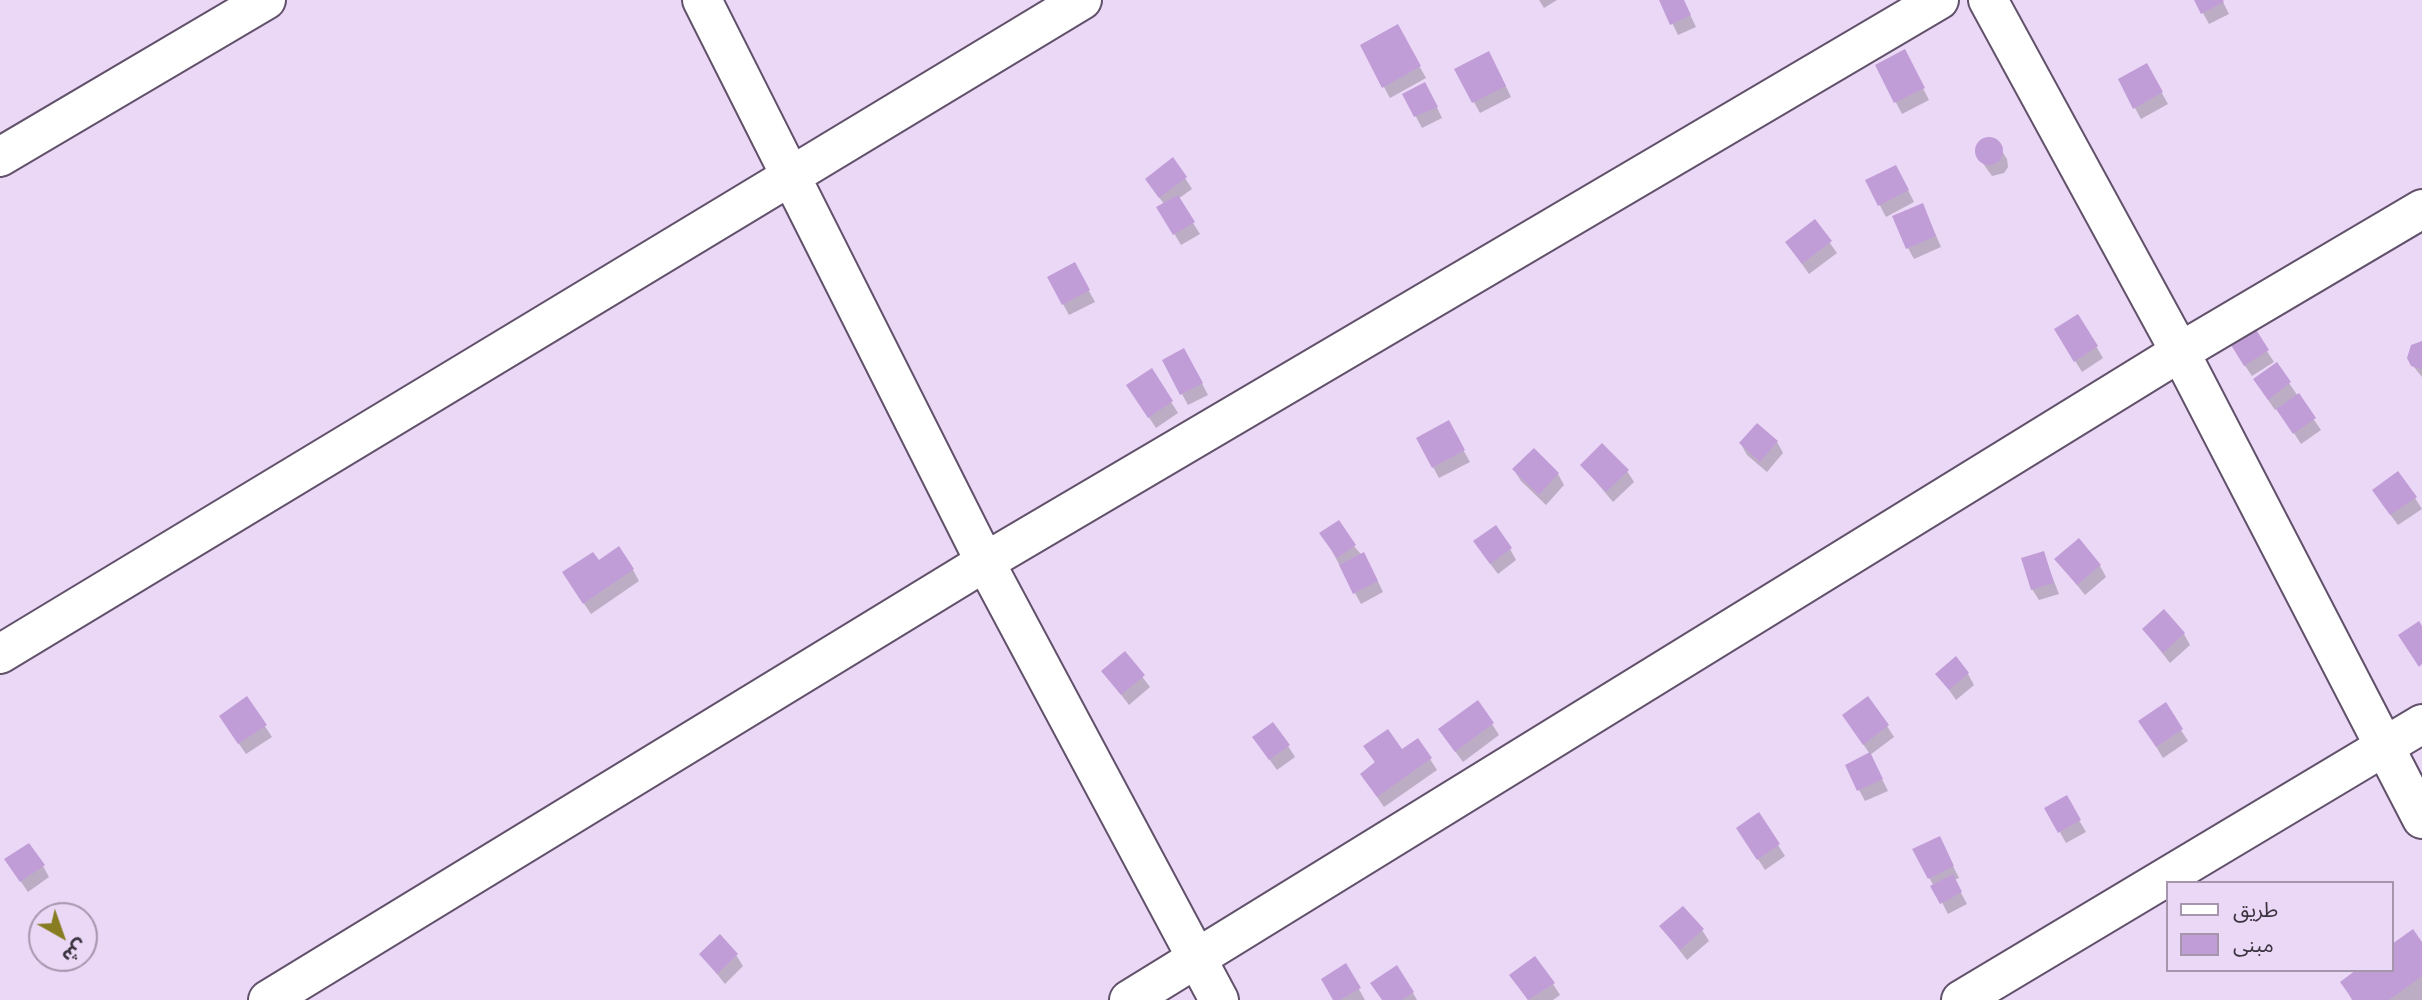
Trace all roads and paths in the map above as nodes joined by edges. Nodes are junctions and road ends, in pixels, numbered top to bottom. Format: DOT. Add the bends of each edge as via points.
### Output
graph roads {
  1 [pos="266,0"];
  2 [pos="702,0"];
  3 [pos="1082,0"];
  4 [pos="1939,0"];
  5 [pos="1988,0"];
  6 [pos="0,157"];
  7 [pos="793,176"];
  8 [pos="2422,209"];
  9 [pos="2180,352"];
  10 [pos="985,562"];
  11 [pos="0,654"];
  12 [pos="2422,724"];
  13 [pos="2386,746"];
  14 [pos="2422,819"];
  15 [pos="1197,960"];
  16 [pos="268,1000"];
  17 [pos="1129,1000"];
  18 [pos="1219,1000"];
  19 [pos="1961,1000"];
  1 -- 6 [label="street"];
  2 -- 7 [label="street"];
  3 -- 7 [label="street"];
  4 -- 10 [label="street"];
  5 -- 9 [label="street"];
  7 -- 10 [label="street"];
  7 -- 11 [label="street"];
  8 -- 9 [label="street"];
  9 -- 13 [label="street"];
  9 -- 15 [label="street"];
  10 -- 15 [label="street"];
  10 -- 16 [label="street"];
  12 -- 13 [label="street"];
  13 -- 14 [label="street"];
  13 -- 19 [label="street"];
  15 -- 17 [label="street"];
  15 -- 18 [label="street"];
}
